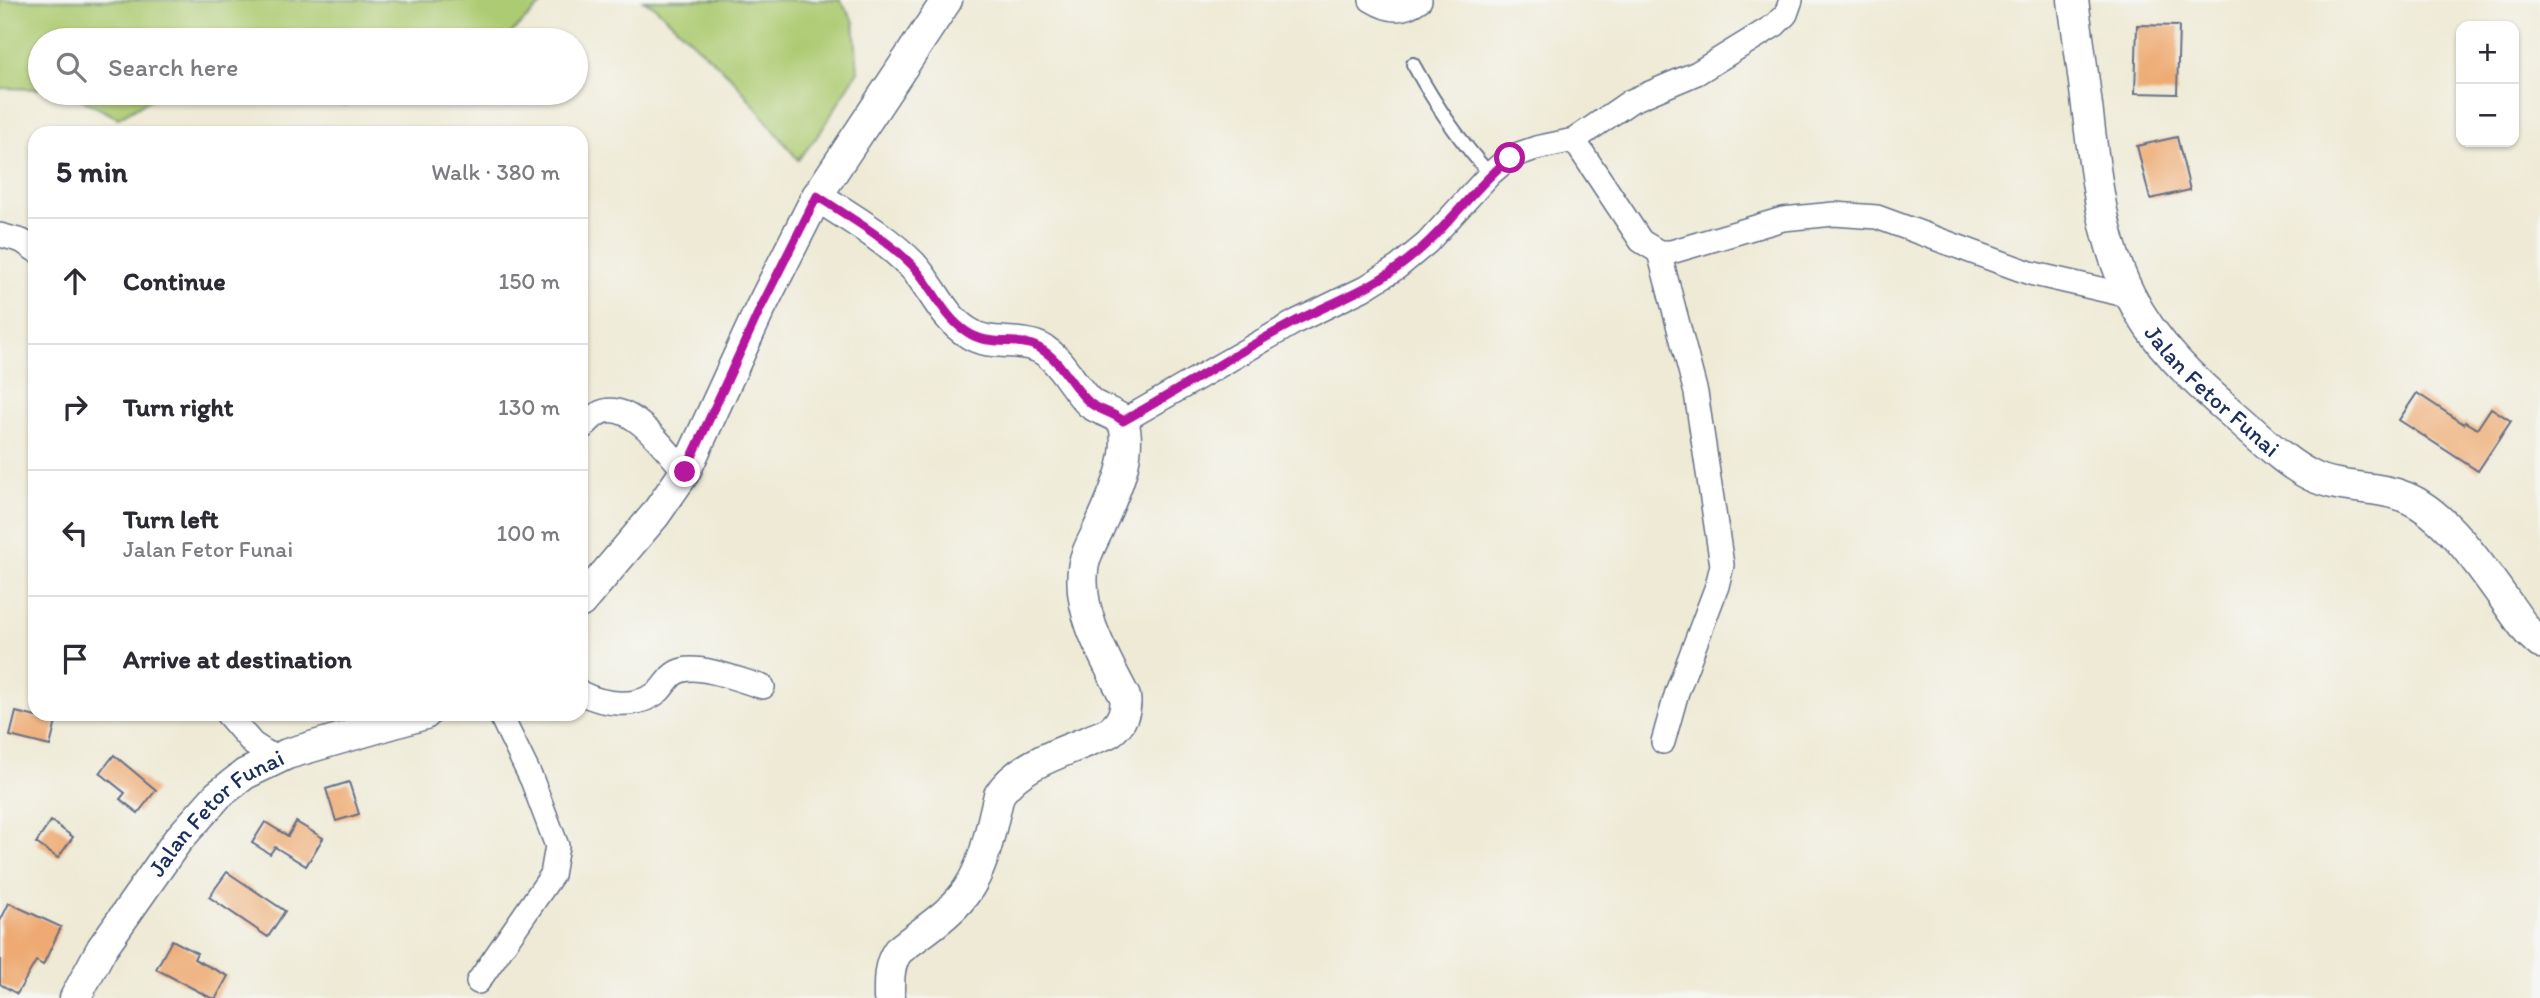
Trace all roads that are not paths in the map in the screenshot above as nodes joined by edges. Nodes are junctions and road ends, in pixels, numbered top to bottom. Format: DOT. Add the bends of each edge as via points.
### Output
graph roads {
  1 [pos="947,0"];
  2 [pos="1371,0"];
  3 [pos="1420,0"];
  4 [pos="2073,0"];
  5 [pos="1788,2"];
  6 [pos="1413,64"];
  7 [pos="1574,140"];
  8 [pos="1490,174"];
  9 [pos="817,196"];
  10 [pos="0,235"];
  11 [pos="28,245"];
  12 [pos="1659,252"];
  13 [pos="2130,296"];
  14 [pos="1123,421"];
  15 [pos="588,423"];
  16 [pos="685,472"];
  17 [pos="588,594"];
  18 [pos="2540,643"];
  19 [pos="763,687"];
  20 [pos="588,695"];
  21 [pos="233,721"];
  22 [pos="402,721"];
  23 [pos="503,721"];
  24 [pos="1663,742"];
  25 [pos="276,759"];
  26 [pos="478,982"];
  27 [pos="75,998"];
  28 [pos="889,998"];
  1 -- 9 [label="street"];
  2 -- 3 [label="street" via="1396,10"];
  4 -- 13 [label="street, Jalan Fetor Funai" via="2100,207"];
  5 -- 7 [label="street" via="1781,20 1749,43 1697,73 1632,101"];
  6 -- 8 [label="lane" via="1448,123"];
  7 -- 8 [label="street" via="1510,158"];
  7 -- 12 [label="street" via="1641,241"];
  8 -- 14 [label="street" via="1427,243 1398,267"];
  9 -- 14 [label="street" via="910,263 965,331 981,340 1038,346 1091,404"];
  9 -- 16 [label="street"];
  10 -- 11 [label="street"];
  12 -- 13 [label="street" via="1783,219 1834,214 1877,217 2030,273"];
  12 -- 24 [label="street" via="1696,393 1722,565"];
  13 -- 18 [label="street, Jalan Fetor Funai" via="2189,374 2292,464 2334,483 2403,495 2446,524"];
  14 -- 28 [label="street" via="1126,443 1118,478 1082,573 1088,614 1125,697 1121,721 1111,731 1043,761 1006,784 974,879 951,908 898,951 890,969"];
  15 -- 16 [label="street" via="598,414 628,414"];
  16 -- 17 [label="street"];
  19 -- 20 [label="street" via="685,669 669,677 650,698 638,702 604,702"];
  21 -- 25 [label="street" via="253,744"];
  22 -- 25 [label="street, Jalan Fetor Funai"];
  23 -- 26 [label="street" via="536,790 558,855 552,875"];
  25 -- 27 [label="street, Jalan Fetor Funai" via="245,774 198,816 102,948"];
}
